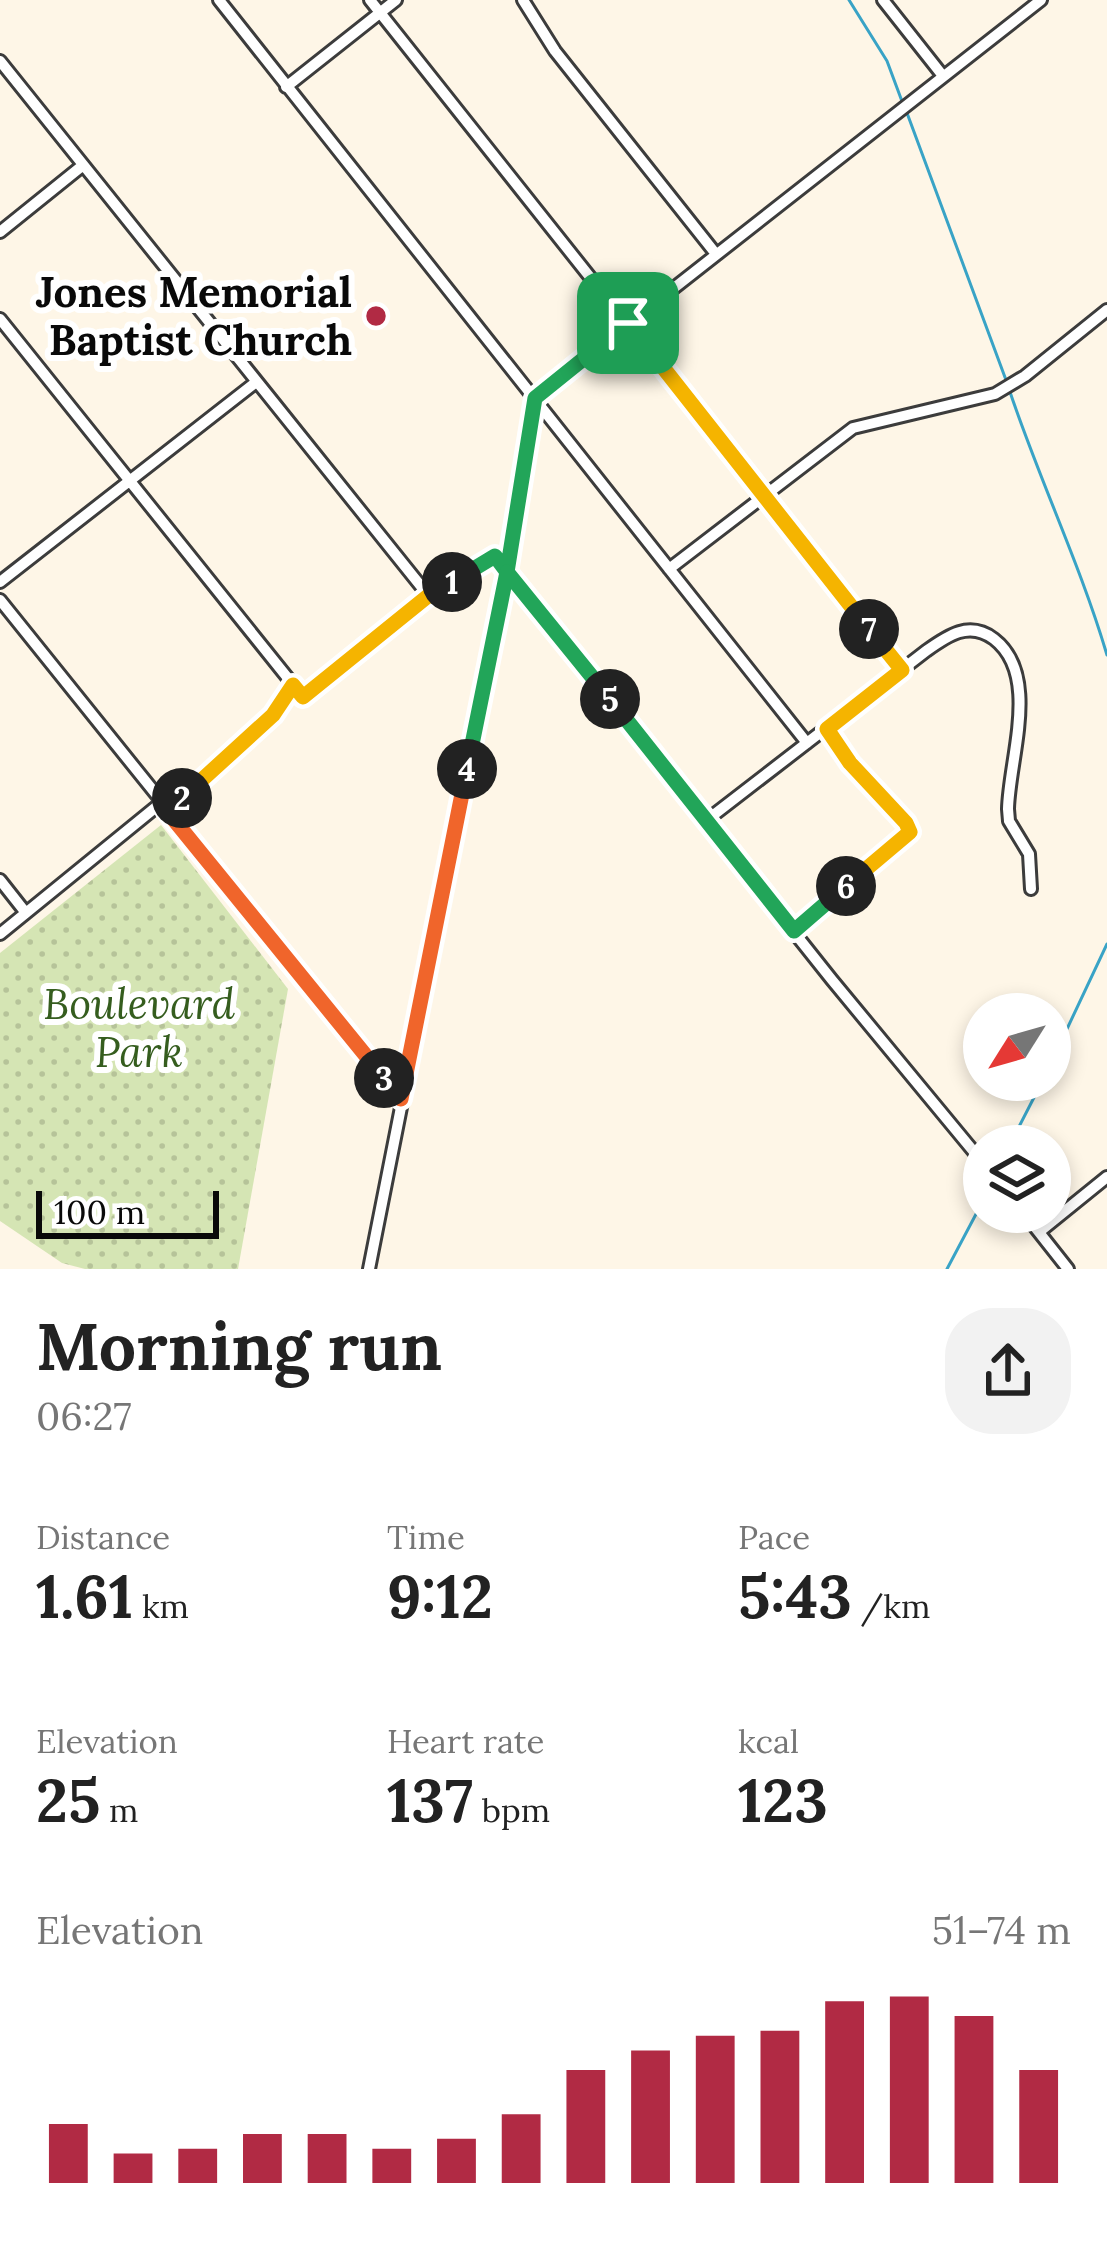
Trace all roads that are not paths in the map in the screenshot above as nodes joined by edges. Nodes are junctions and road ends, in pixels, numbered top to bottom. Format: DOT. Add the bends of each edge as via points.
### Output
graph roads {
  1 [pos="219,0"];
  2 [pos="370,0"];
  3 [pos="397,0"];
  4 [pos="523,0"];
  5 [pos="884,0"];
  6 [pos="1041,0"];
  7 [pos="379,14"];
  8 [pos="0,61"];
  9 [pos="943,76"];
  10 [pos="286,87"];
  11 [pos="82,166"];
  12 [pos="0,232"];
  13 [pos="716,254"];
  14 [pos="1107,310"];
  15 [pos="0,319"];
  16 [pos="628,323"];
  17 [pos="255,383"];
  18 [pos="535,398"];
  19 [pos="131,481"];
  20 [pos="764,495"];
  21 [pos="669,569"];
  22 [pos="507,572"];
  23 [pos="0,582"];
  24 [pos="428,596"];
  25 [pos="0,600"];
  26 [pos="902,670"];
  27 [pos="827,729"];
  28 [pos="807,743"];
  29 [pos="164,806"];
  30 [pos="707,820"];
  31 [pos="0,880"];
  32 [pos="1031,889"];
  33 [pos="26,913"];
  34 [pos="794,931"];
  35 [pos="0,934"];
  36 [pos="401,1099"];
  37 [pos="963,1138"];
  38 [pos="1107,1177"];
  39 [pos="1071,1206"];
  40 [pos="1040,1233"];
  41 [pos="369,1269"];
  42 [pos="1068,1269"];
  1 -- 10 [label="street"];
  2 -- 7 [label="street"];
  3 -- 7 [label="street"];
  4 -- 13 [label="street"];
  5 -- 9 [label="street"];
  6 -- 9 [label="street"];
  7 -- 10 [label="street"];
  7 -- 16 [label="street"];
  8 -- 11 [label="street"];
  9 -- 13 [label="street"];
  10 -- 18 [label="street"];
  11 -- 12 [label="street"];
  11 -- 17 [label="street"];
  13 -- 16 [label="street"];
  14 -- 20 [label="street" via="1011,386 853,428"];
  15 -- 19 [label="street"];
  16 -- 18 [label="street"];
  16 -- 20 [label="street"];
  17 -- 19 [label="street"];
  17 -- 24 [label="street"];
  18 -- 21 [label="street"];
  18 -- 22 [label="street"];
  19 -- 23 [label="street"];
  19 -- 24 [label="street" via="303,697"];
  20 -- 21 [label="street"];
  20 -- 26 [label="street"];
  21 -- 28 [label="street"];
  22 -- 24 [label="street" via="495,556"];
  22 -- 30 [label="street"];
  22 -- 36 [label="street"];
  25 -- 29 [label="street"];
  26 -- 27 [label="street"];
  26 -- 32 [label="street" via="965,629 994,639 1015,666 1008,809 1031,860"];
  27 -- 28 [label="street"];
  27 -- 34 [label="street" via="910,832"];
  28 -- 30 [label="street"];
  29 -- 33 [label="street"];
  29 -- 36 [label="street"];
  30 -- 34 [label="street"];
  31 -- 33 [label="street"];
  33 -- 35 [label="street"];
  34 -- 37 [label="street"];
  36 -- 41 [label="street"];
  38 -- 39 [label="street"];
  40 -- 42 [label="street"];
}
